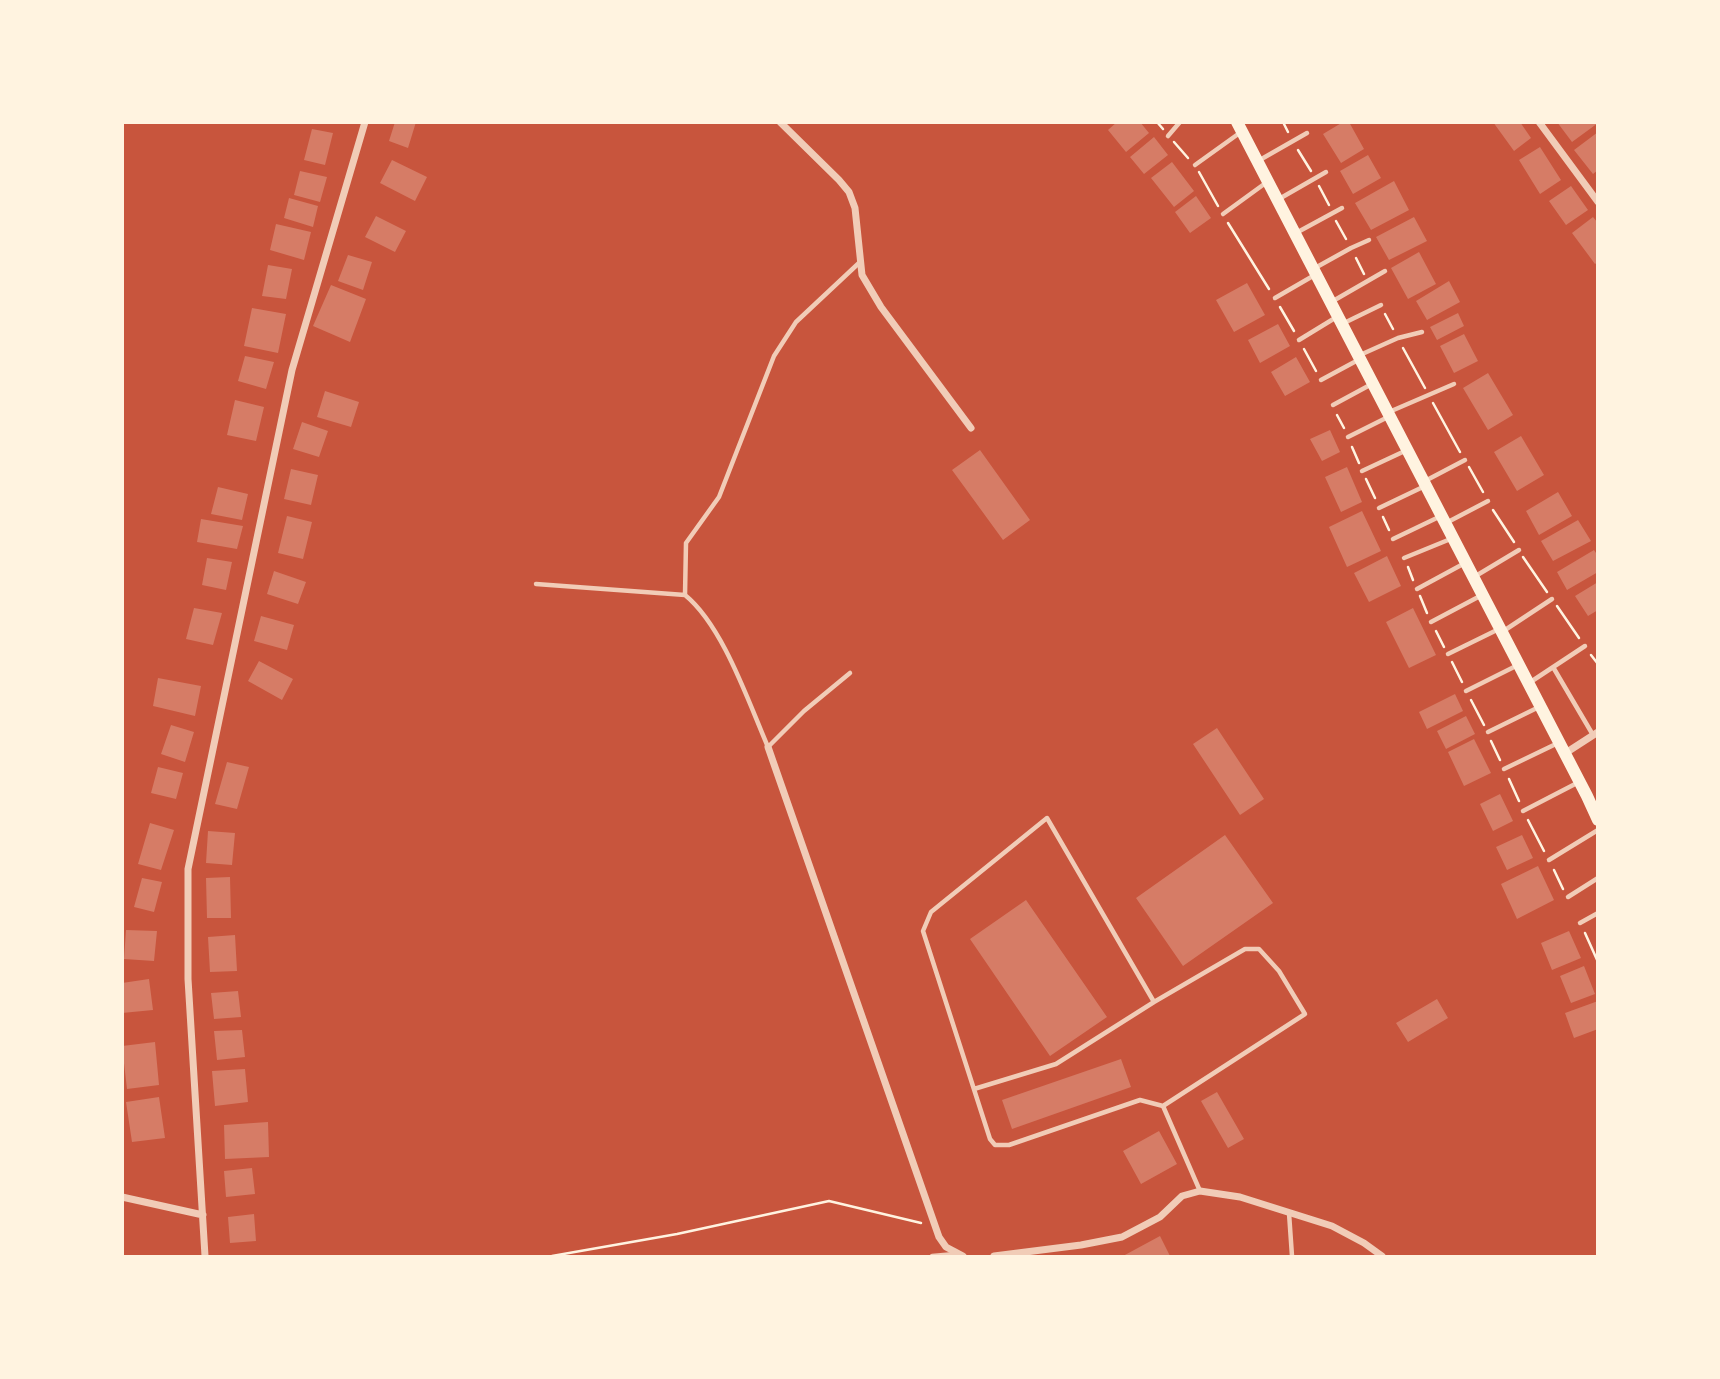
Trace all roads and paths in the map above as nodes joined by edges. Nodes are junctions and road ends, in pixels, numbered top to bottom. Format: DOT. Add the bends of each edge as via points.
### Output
graph roads {
  1 [pos="365,122"];
  2 [pos="780,122"];
  3 [pos="1180,122"];
  4 [pos="1539,122"];
  5 [pos="1239,127"];
  6 [pos="1307,133"];
  7 [pos="1168,136"];
  8 [pos="1257,161"];
  9 [pos="1195,165"];
  10 [pos="1326,172"];
  11 [pos="1268,181"];
  12 [pos="1278,199"];
  13 [pos="1598,202"];
  14 [pos="1342,208"];
  15 [pos="1223,214"];
  16 [pos="1296,233"];
  17 [pos="1369,240"];
  18 [pos="861,262"];
  19 [pos="1316,271"];
  20 [pos="1385,271"];
  21 [pos="1275,298"];
  22 [pos="1332,302"];
  23 [pos="1381,305"];
  24 [pos="1341,320"];
  25 [pos="1422,332"];
  26 [pos="1298,340"];
  27 [pos="1360,357"];
  28 [pos="1321,380"];
  29 [pos="1374,383"];
  30 [pos="1454,384"];
  31 [pos="1333,405"];
  32 [pos="1390,414"];
  33 [pos="971,428"];
  34 [pos="1348,437"];
  35 [pos="1408,449"];
  36 [pos="1465,460"];
  37 [pos="1362,471"];
  38 [pos="1425,484"];
  39 [pos="1488,501"];
  40 [pos="1379,508"];
  41 [pos="1444,519"];
  42 [pos="1453,538"];
  43 [pos="1393,539"];
  44 [pos="1519,550"];
  45 [pos="1404,558"];
  46 [pos="1466,563"];
  47 [pos="1473,577"];
  48 [pos="536,584"];
  49 [pos="1417,589"];
  50 [pos="685,595"];
  51 [pos="1482,595"];
  52 [pos="1552,599"];
  53 [pos="1432,622"];
  54 [pos="1501,630"];
  55 [pos="1585,646"];
  56 [pos="1448,654"];
  57 [pos="1519,665"];
  58 [pos="1553,667"];
  59 [pos="850,673"];
  60 [pos="1528,683"];
  61 [pos="1466,691"];
  62 [pos="1540,707"];
  63 [pos="1488,732"];
  64 [pos="1595,734"];
  65 [pos="768,747"];
  66 [pos="1561,748"];
  67 [pos="1504,769"];
  68 [pos="1580,782"];
  69 [pos="1593,797"];
  70 [pos="1523,811"];
  71 [pos="1598,820"];
  72 [pos="1598,830"];
  73 [pos="1549,860"];
  74 [pos="1598,878"];
  75 [pos="1568,897"];
  76 [pos="1598,913"];
  77 [pos="1580,923"];
  78 [pos="1154,1002"];
  79 [pos="974,1089"];
  80 [pos="1163,1106"];
  81 [pos="1200,1191"];
  82 [pos="122,1197"];
  83 [pos="1289,1213"];
  84 [pos="203,1215"];
  85 [pos="935,1226"];
  86 [pos="959,1255"];
  87 [pos="205,1256"];
  88 [pos="552,1256"];
  89 [pos="932,1256"];
  90 [pos="994,1256"];
  91 [pos="1292,1256"];
  92 [pos="1382,1256"];
  1 -- 84 [label="street" via="292,370 188,869 188,979"];
  2 -- 18 [label="street" via="849,192"];
  3 -- 7 [label="lane"];
  4 -- 13 [label="street"];
  5 -- 8 [label="main road"];
  5 -- 9 [label="lane"];
  6 -- 8 [label="lane"];
  8 -- 11 [label="main road"];
  10 -- 12 [label="lane"];
  11 -- 12 [label="main road"];
  11 -- 15 [label="lane"];
  12 -- 16 [label="main road"];
  14 -- 16 [label="lane"];
  16 -- 19 [label="main road"];
  17 -- 19 [label="lane" via="1350,247"];
  18 -- 33 [label="street" via="862,275 876,299"];
  18 -- 50 [label="lane" via="796,323 774,356 719,497 686,543"];
  19 -- 21 [label="lane"];
  19 -- 22 [label="main road"];
  20 -- 22 [label="lane"];
  22 -- 24 [label="main road"];
  23 -- 24 [label="lane"];
  24 -- 26 [label="lane"];
  24 -- 27 [label="main road"];
  25 -- 27 [label="lane"];
  27 -- 28 [label="lane"];
  27 -- 29 [label="main road"];
  29 -- 31 [label="lane"];
  29 -- 32 [label="main road"];
  30 -- 32 [label="lane"];
  32 -- 34 [label="lane"];
  32 -- 35 [label="main road"];
  35 -- 37 [label="lane"];
  35 -- 38 [label="main road"];
  36 -- 38 [label="lane"];
  38 -- 40 [label="lane"];
  38 -- 41 [label="main road"];
  39 -- 41 [label="lane"];
  41 -- 42 [label="main road"];
  41 -- 43 [label="lane"];
  42 -- 45 [label="lane"];
  42 -- 46 [label="main road"];
  44 -- 47 [label="lane"];
  46 -- 47 [label="main road"];
  46 -- 49 [label="lane"];
  47 -- 51 [label="main road"];
  48 -- 50 [label="lane"];
  50 -- 65 [label="lane" via="716,630"];
  51 -- 53 [label="lane"];
  51 -- 54 [label="main road"];
  52 -- 54 [label="lane"];
  54 -- 56 [label="lane"];
  54 -- 57 [label="main road"];
  55 -- 58 [label="lane"];
  57 -- 60 [label="main road"];
  57 -- 61 [label="lane"];
  58 -- 60 [label="lane"];
  58 -- 64 [label="lane"];
  59 -- 65 [label="lane"];
  60 -- 62 [label="main road"];
  62 -- 63 [label="lane"];
  62 -- 66 [label="main road"];
  64 -- 66 [label="street"];
  65 -- 85 [label="street"];
  66 -- 67 [label="lane"];
  66 -- 68 [label="main road"];
  68 -- 69 [label="main road"];
  68 -- 70 [label="lane"];
  69 -- 71 [label="main road"];
  72 -- 73 [label="lane"];
  74 -- 75 [label="lane"];
  76 -- 77 [label="lane"];
  78 -- 79 [label="lane" via="1056,1064"];
  78 -- 79 [label="lane" via="1047,818 931,912 923,931"];
  78 -- 80 [label="lane" via="1245,949 1259,949 1279,971 1305,1014"];
  79 -- 80 [label="lane" via="989,1139 995,1145 1009,1145 1140,1100"];
  80 -- 81 [label="lane"];
  81 -- 83 [label="street" via="1240,1197"];
  81 -- 90 [label="street" via="1182,1196 1160,1216 1122,1237"];
  82 -- 84 [label="street"];
  83 -- 91 [label="lane"];
  83 -- 92 [label="street" via="1332,1226"];
  84 -- 87 [label="street"];
  85 -- 86 [label="street" via="939,1237"];
  85 -- 88 [label="path" via="829,1201"];
  86 -- 89 [label="lane"];
}
